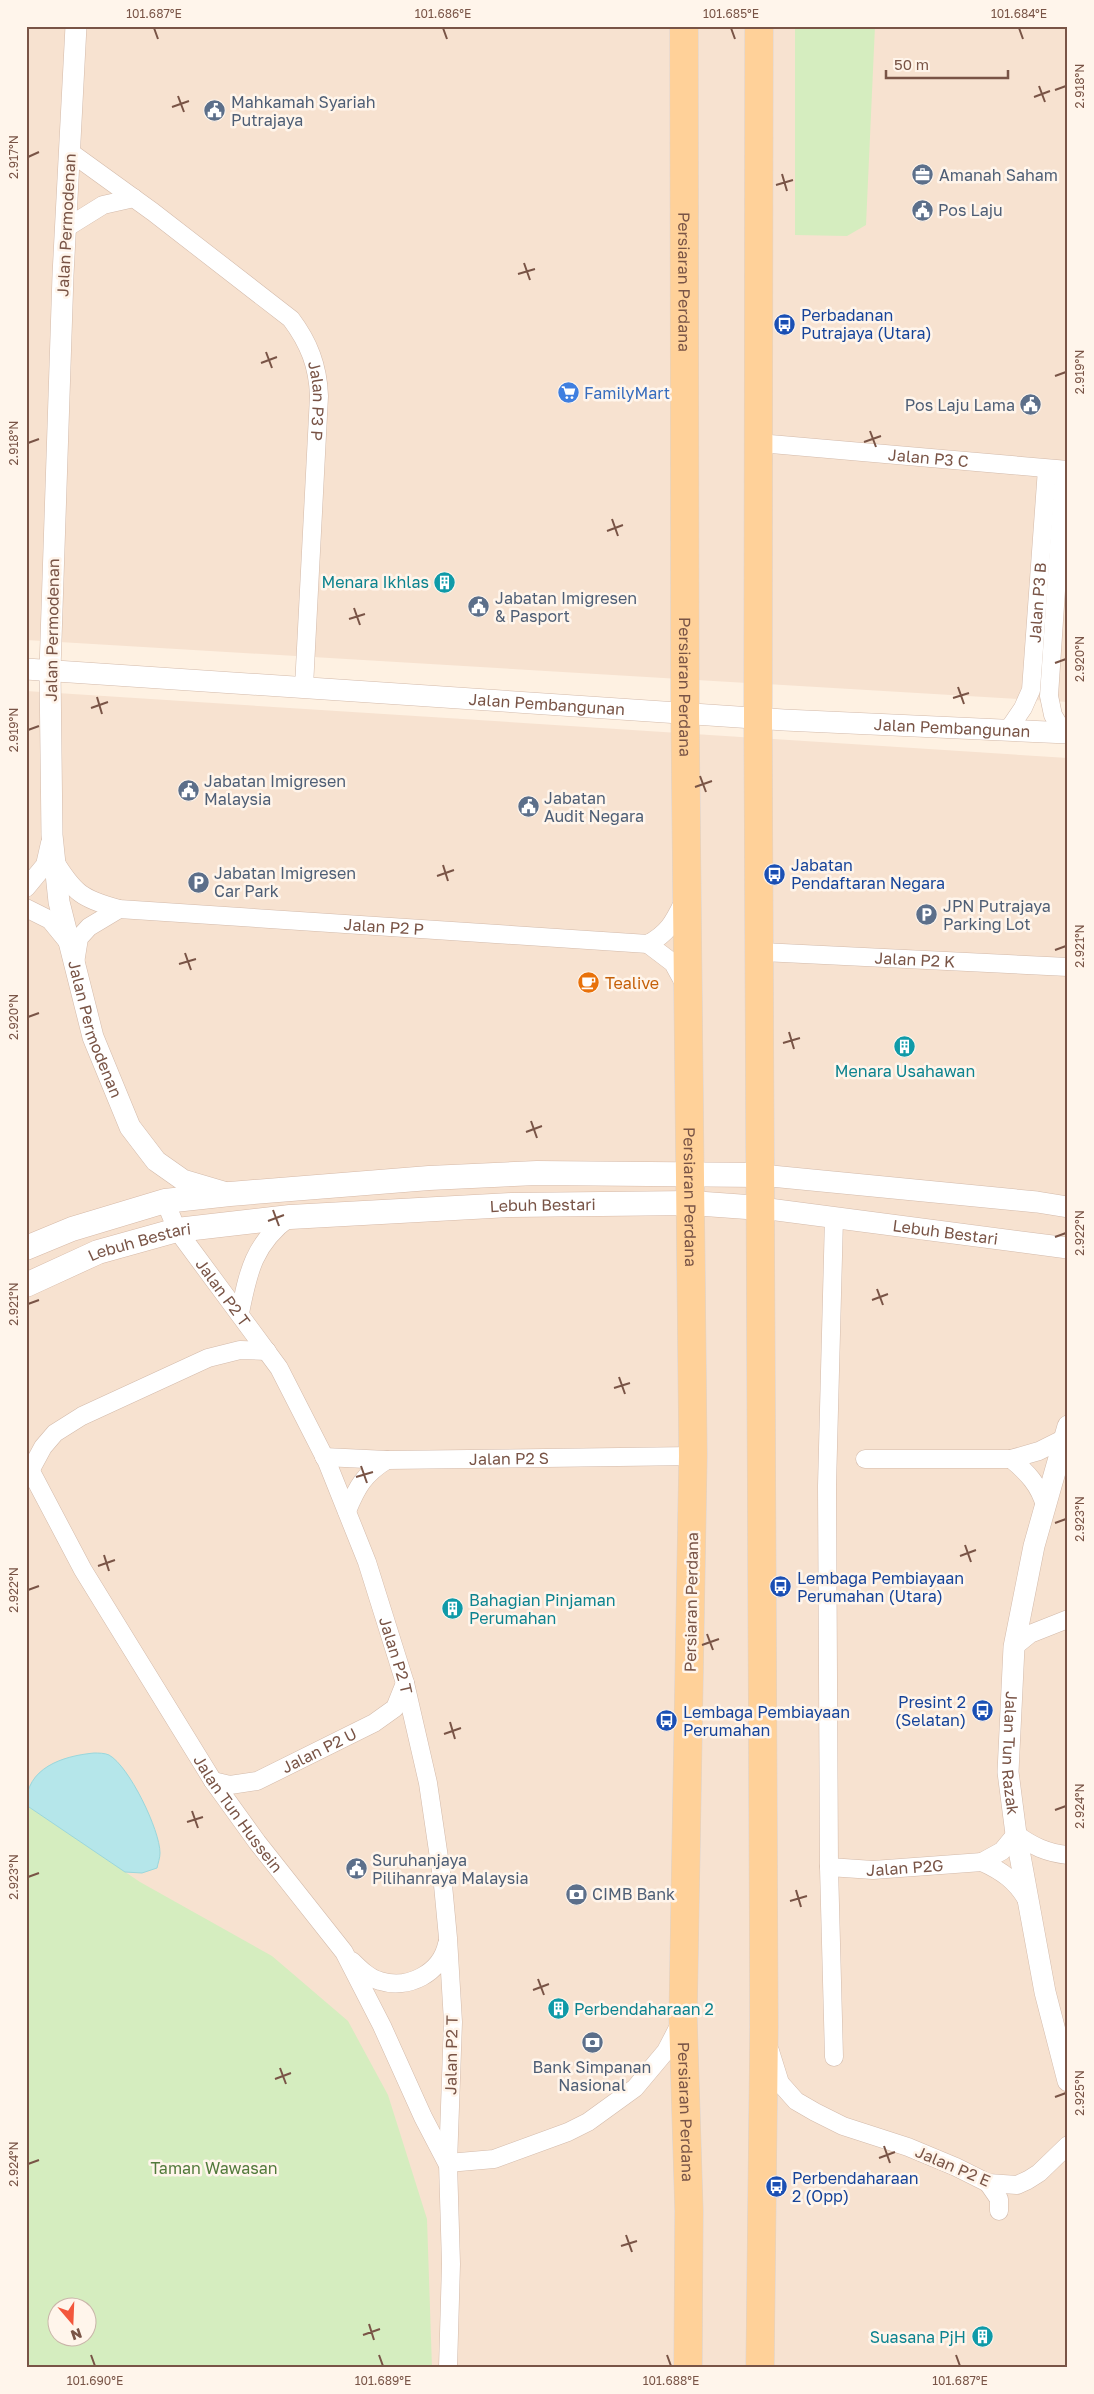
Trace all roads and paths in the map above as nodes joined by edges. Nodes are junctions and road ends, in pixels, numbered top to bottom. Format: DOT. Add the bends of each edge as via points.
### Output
graph roads {
  1 [pos="76,26"];
  2 [pos="684,26"];
  3 [pos="759,26"];
  4 [pos="70,152"];
  5 [pos="134,198"];
  6 [pos="66,228"];
  7 [pos="760,443"];
  8 [pos="1060,470"];
  9 [pos="26,669"];
  10 [pos="50,670"];
  11 [pos="304,688"];
  12 [pos="685,713"];
  13 [pos="758,718"];
  14 [pos="1008,730"];
  15 [pos="1065,732"];
  16 [pos="52,835"];
  17 [pos="54,859"];
  18 [pos="26,888"];
  19 [pos="688,894"];
  20 [pos="26,908"];
  21 [pos="119,909"];
  22 [pos="648,944"];
  23 [pos="761,952"];
  24 [pos="73,955"];
  25 [pos="1068,966"];
  26 [pos="689,994"];
  27 [pos="690,1173"];
  28 [pos="762,1175"];
  29 [pos="230,1194"];
  30 [pos="165,1201"];
  31 [pos="690,1203"];
  32 [pos="1068,1207"];
  33 [pos="761,1208"];
  34 [pos="290,1217"];
  35 [pos="834,1218"];
  36 [pos="72,1229"];
  37 [pos="177,1230"];
  38 [pos="26,1231"];
  39 [pos="26,1248"];
  40 [pos="1068,1248"];
  41 [pos="26,1285"];
  42 [pos="240,1313"];
  43 [pos="267,1351"];
  44 [pos="1066,1433"];
  45 [pos="693,1456"];
  46 [pos="324,1457"];
  47 [pos="865,1459"];
  48 [pos="1011,1459"];
  49 [pos="387,1460"];
  50 [pos="28,1467"];
  51 [pos="1045,1506"];
  52 [pos="347,1511"];
  53 [pos="1068,1619"];
  54 [pos="1014,1647"];
  55 [pos="405,1683"];
  56 [pos="213,1781"];
  57 [pos="1016,1834"];
  58 [pos="1068,1855"];
  59 [pos="982,1862"];
  60 [pos="829,1867"];
  61 [pos="1029,1903"];
  62 [pos="448,1938"];
  63 [pos="344,1952"];
  64 [pos="683,2017"];
  65 [pos="764,2027"];
  66 [pos="834,2057"];
  67 [pos="1068,2081"];
  68 [pos="1068,2145"];
  69 [pos="448,2164"];
  70 [pos="988,2183"];
  71 [pos="999,2212"];
  72 [pos="448,2368"];
  73 [pos="688,2368"];
  74 [pos="760,2368"];
  1 -- 4 [label="street, Jalan Permodenan"];
  2 -- 12 [label="main road, Persiaran Perdana"];
  3 -- 7 [label="main road"];
  4 -- 5 [label="street, Jalan P3 P"];
  4 -- 6 [label="street, Jalan Permodenan"];
  5 -- 6 [label="street" via="103,206"];
  5 -- 11 [label="street, Jalan P3 P" via="292,319 313,355 319,376 319,396"];
  6 -- 10 [label="street, Jalan Permodenan"];
  7 -- 8 [label="street, Jalan P3 C"];
  7 -- 13 [label="main road"];
  8 -- 14 [label="street, Jalan P3 B" via="1031,690"];
  8 -- 15 [label="street, Jalan P3 B" via="1049,696 1053,715"];
  9 -- 10 [label="street, Jalan Pembangunan"];
  10 -- 11 [label="street, Jalan Pembangunan"];
  10 -- 16 [label="street, Jalan Permodenan"];
  11 -- 12 [label="street, Jalan Pembangunan"];
  12 -- 13 [label="street, Jalan Pembangunan"];
  12 -- 19 [label="main road, Persiaran Perdana"];
  13 -- 14 [label="street, Jalan Pembangunan"];
  13 -- 23 [label="main road"];
  14 -- 15 [label="street, Jalan Pembangunan"];
  16 -- 17 [label="street, Jalan Permodenan"];
  16 -- 18 [label="street" via="45,865"];
  17 -- 21 [label="street, Jalan P2 P" via="72,887 90,901"];
  17 -- 24 [label="street, Jalan Permodenan" via="59,902"];
  19 -- 22 [label="street" via="672,926"];
  19 -- 26 [label="main road, Persiaran Perdana"];
  20 -- 24 [label="street" via="50,920"];
  21 -- 22 [label="street, Jalan P2 P"];
  21 -- 24 [label="street" via="89,927 79,938"];
  22 -- 26 [label="street" via="673,963"];
  23 -- 25 [label="street, Jalan P2 K"];
  23 -- 28 [label="main road"];
  24 -- 29 [label="street, Jalan Permodenan" via="92,1037 130,1127 156,1162 183,1180"];
  26 -- 27 [label="main road, Persiaran Perdana"];
  27 -- 28 [label="main road, Lebuh Bestari"];
  27 -- 29 [label="main road, Lebuh Bestari" via="537,1173"];
  27 -- 31 [label="main road, Persiaran Perdana"];
  28 -- 32 [label="street, Lebuh Bestari"];
  28 -- 33 [label="main road"];
  29 -- 30 [label="main road, Lebuh Bestari"];
  30 -- 36 [label="main road, Lebuh Bestari"];
  30 -- 37 [label="street, Jalan P2 T"];
  31 -- 33 [label="main road, Lebuh Bestari"];
  31 -- 34 [label="main road, Lebuh Bestari" via="511,1205"];
  31 -- 45 [label="main road, Persiaran Perdana"];
  33 -- 35 [label="street, Lebuh Bestari"];
  33 -- 65 [label="main road"];
  34 -- 37 [label="main road, Lebuh Bestari"];
  34 -- 42 [label="street" via="270,1234 257,1251 247,1277"];
  35 -- 40 [label="street, Lebuh Bestari"];
  35 -- 60 [label="street" via="827,1486"];
  36 -- 38 [label="main road"];
  36 -- 39 [label="main road, Lebuh Bestari"];
  37 -- 41 [label="main road, Lebuh Bestari" via="98,1252"];
  37 -- 42 [label="street, Jalan P2 T"];
  42 -- 43 [label="street, Jalan P2 T"];
  43 -- 46 [label="street, Jalan P2 T" via="279,1368"];
  43 -- 50 [label="street" via="240,1350 208,1358 98,1408 55,1433"];
  44 -- 48 [label="street" via="1038,1451"];
  44 -- 51 [label="street, Jalan Tun Razak"];
  45 -- 49 [label="street, Jalan P2 S"];
  45 -- 64 [label="main road, Persiaran Perdana"];
  46 -- 49 [label="street, Jalan P2 S"];
  46 -- 52 [label="street, Jalan P2 T"];
  47 -- 48 [label="street"];
  48 -- 51 [label="street" via="1024,1469 1042,1492"];
  49 -- 52 [label="street" via="370,1470 358,1486"];
  50 -- 56 [label="street, Jalan Tun Hussein" via="83,1570"];
  51 -- 54 [label="street, Jalan Tun Razak"];
  52 -- 55 [label="street, Jalan P2 T" via="367,1562"];
  53 -- 54 [label="street" via="1030,1634"];
  54 -- 57 [label="street, Jalan Tun Razak" via="1008,1772"];
  55 -- 56 [label="street, Jalan P2 U" via="395,1708 374,1723 258,1781 230,1785"];
  55 -- 62 [label="street, Jalan P2 T" via="428,1783"];
  56 -- 63 [label="street, Jalan Tun Hussein"];
  57 -- 58 [label="street" via="1032,1846"];
  57 -- 59 [label="street" via="1002,1851"];
  57 -- 61 [label="street, Jalan Tun Razak"];
  59 -- 60 [label="street, Jalan P2G" via="873,1870"];
  59 -- 61 [label="street" via="1011,1878"];
  60 -- 66 [label="street"];
  61 -- 67 [label="street, Jalan Tun Razak" via="1045,1992"];
  62 -- 63 [label="street" via="445,1953 437,1966 411,1982 395,1984 380,1981 366,1974"];
  62 -- 69 [label="street, Jalan P2 T" via="453,2022"];
  63 -- 69 [label="street, Jalan Tun Hussein"];
  64 -- 69 [label="street" via="666,2051 635,2088 588,2122 494,2159"];
  64 -- 73 [label="main road, Persiaran Perdana" via="689,2212"];
  65 -- 70 [label="street, Jalan P2 E" via="780,2083 796,2101 843,2126 908,2147"];
  65 -- 74 [label="main road"];
  68 -- 70 [label="street, Jalan P2 E" via="1028,2180 1016,2185"];
  69 -- 72 [label="street, Jalan P2 T" via="451,2264"];
  70 -- 71 [label="street" via="998,2199"];
}
